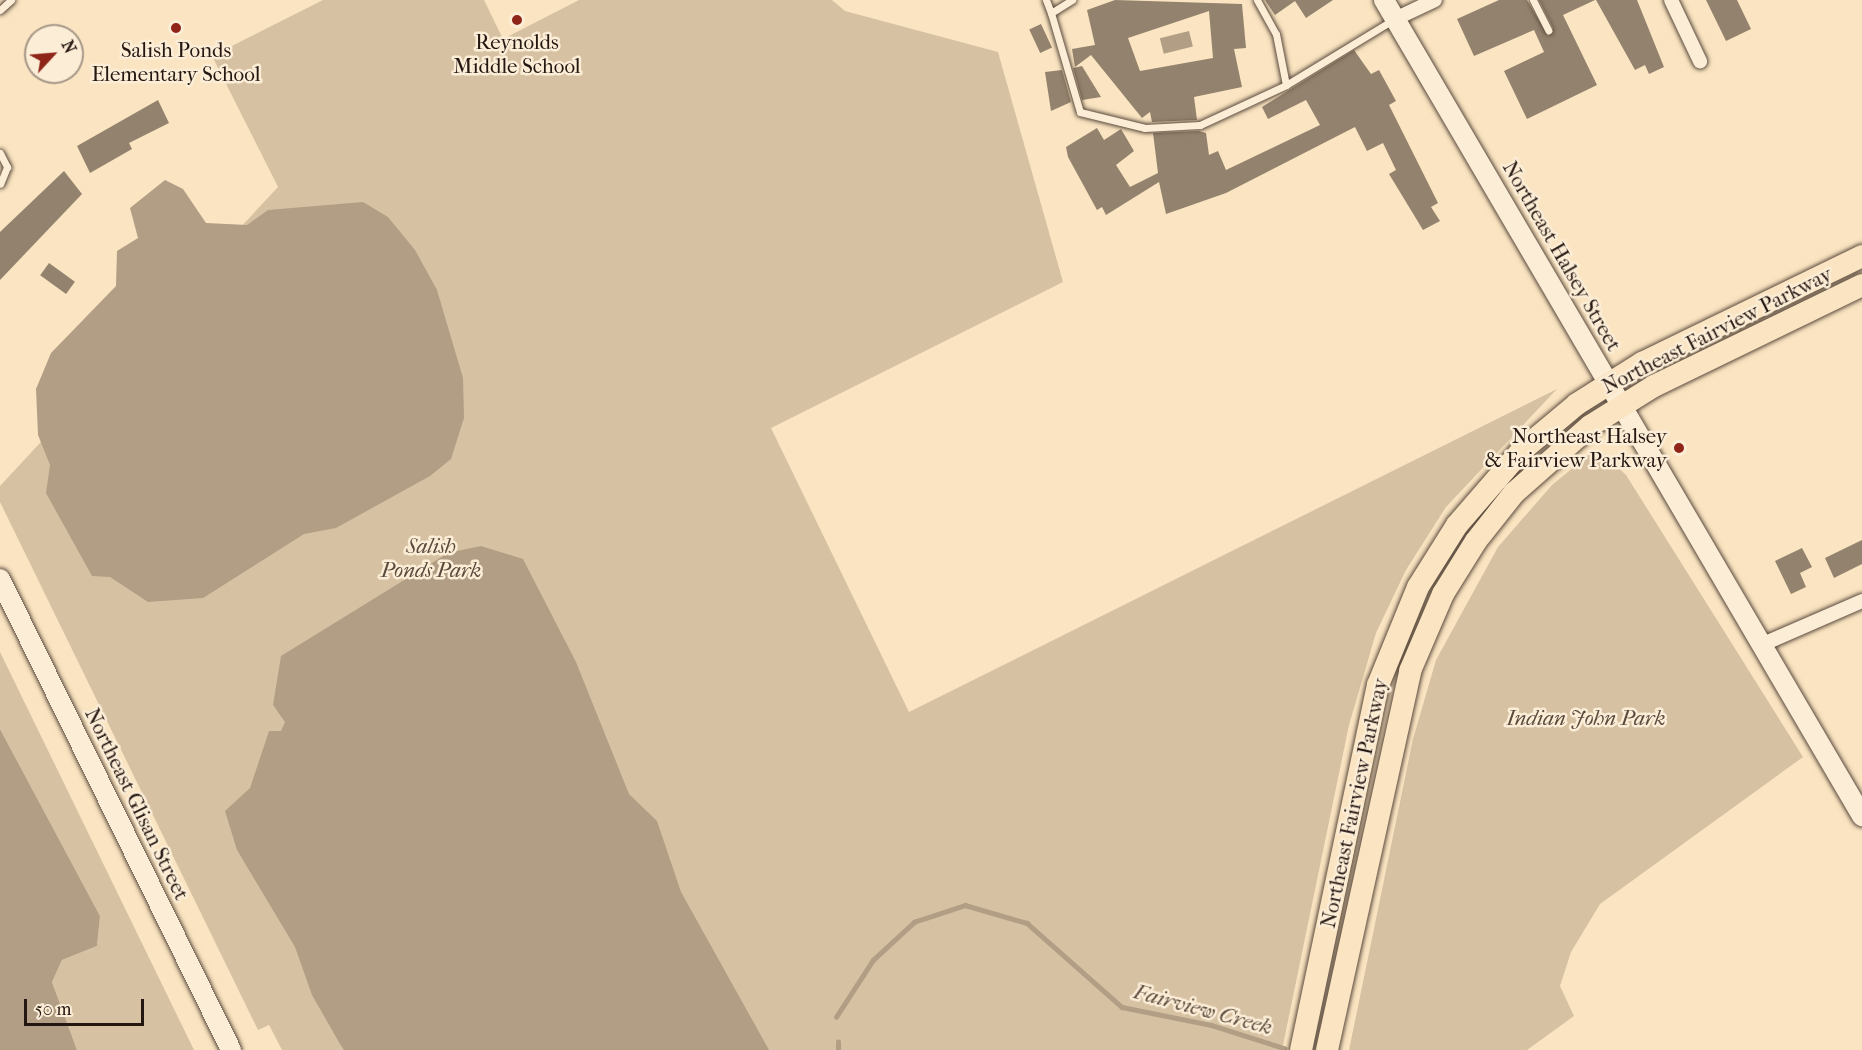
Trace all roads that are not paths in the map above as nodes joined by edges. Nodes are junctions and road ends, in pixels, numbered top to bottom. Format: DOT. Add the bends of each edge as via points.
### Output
graph roads {
  1 [pos="11,0"];
  2 [pos="1046,0"];
  3 [pos="1072,0"];
  4 [pos="1257,0"];
  5 [pos="1384,0"];
  6 [pos="1435,0"];
  7 [pos="1533,0"];
  8 [pos="1671,0"];
  9 [pos="0,10"];
  10 [pos="1051,13"];
  11 [pos="1395,19"];
  12 [pos="1548,30"];
  13 [pos="1700,61"];
  14 [pos="1286,85"];
  15 [pos="0,153"];
  16 [pos="0,184"];
  17 [pos="1862,256"];
  18 [pos="1862,285"];
  19 [pos="1609,384"];
  20 [pos="1621,406"];
  21 [pos="0,579"];
  22 [pos="1862,601"];
  23 [pos="1761,645"];
  24 [pos="1862,816"];
  25 [pos="231,1050"];
  26 [pos="1301,1050"];
  27 [pos="1327,1050"];
  1 -- 9 [label="lane"];
  2 -- 10 [label="lane"];
  3 -- 10 [label="lane"];
  4 -- 14 [label="lane" via="1276,34"];
  5 -- 11 [label="main road, Northeast Halsey Street"];
  6 -- 11 [label="street"];
  7 -- 12 [label="lane"];
  8 -- 13 [label="street"];
  10 -- 14 [label="lane" via="1080,112 1145,128 1200,124"];
  11 -- 14 [label="lane"];
  11 -- 19 [label="main road, Northeast Halsey Street"];
  15 -- 16 [label="lane" via="7,167"];
  17 -- 19 [label="main road, Northeast Fairview Parkway"];
  18 -- 20 [label="main road, Northeast Fairview Parkway"];
  19 -- 20 [label="main road, Northeast Halsey Street"];
  19 -- 26 [label="main road, Northeast Fairview Parkway" via="1546,429 1476,498 1406,611 1375,696"];
  20 -- 23 [label="main road, Northeast Halsey Street"];
  20 -- 27 [label="main road, Northeast Fairview Parkway" via="1574,438 1514,493 1461,565 1424,632 1399,711"];
  21 -- 25 [label="main road, Northeast Glisan Street"];
  22 -- 23 [label="street"];
  23 -- 24 [label="main road, Northeast Halsey Street"];
}
